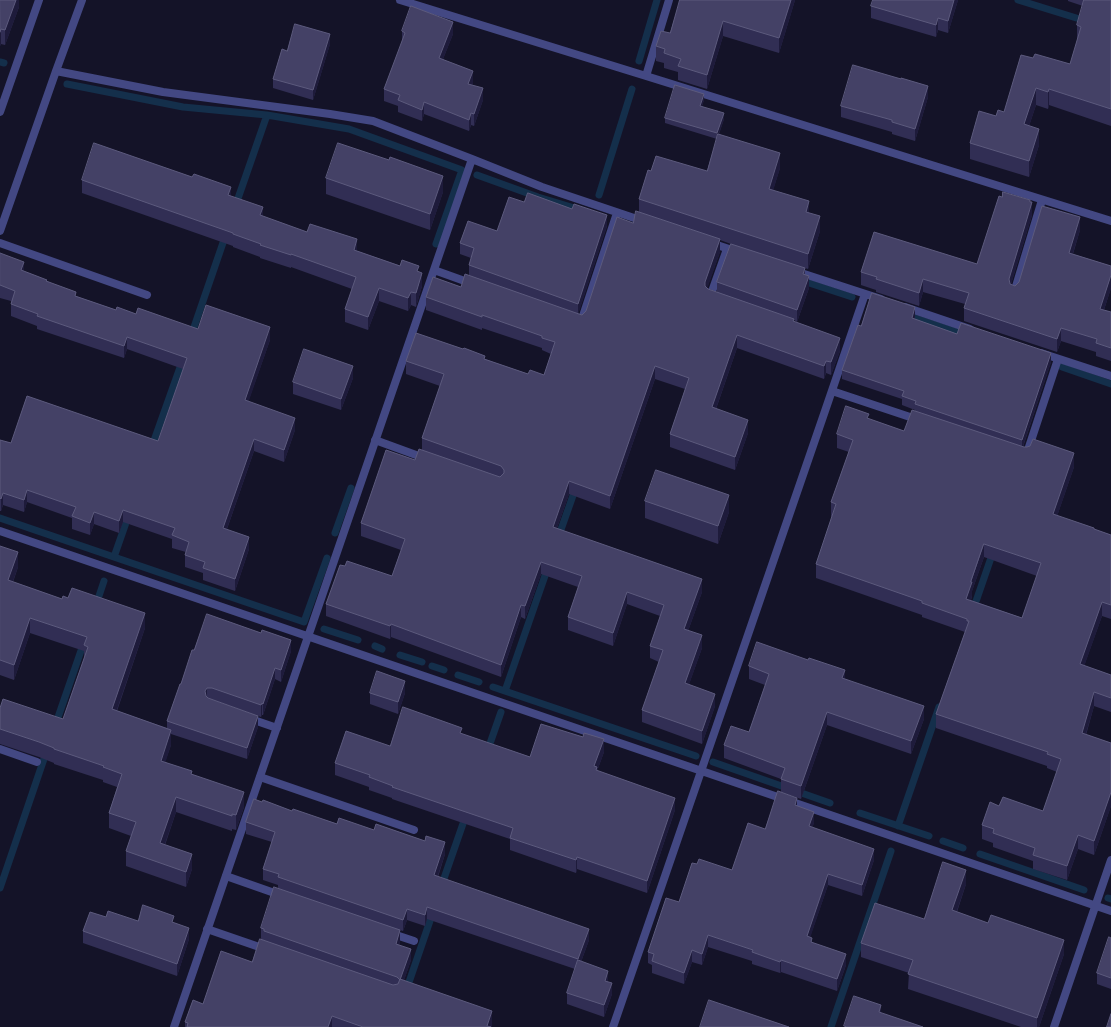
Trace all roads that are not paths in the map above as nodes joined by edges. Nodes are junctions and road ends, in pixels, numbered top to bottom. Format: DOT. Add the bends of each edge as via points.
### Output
graph roads {
  1 [pos="39,0"];
  2 [pos="82,0"];
  3 [pos="400,0"];
  4 [pos="669,0"];
  5 [pos="56,71"];
  6 [pos="646,76"];
  7 [pos="0,112"];
  8 [pos="472,159"];
  9 [pos="1042,200"];
  10 [pos="617,212"];
  11 [pos="1111,221"];
  12 [pos="654,224"];
  13 [pos="0,231"];
  14 [pos="705,241"];
  15 [pos="0,243"];
  16 [pos="727,248"];
  17 [pos="749,256"];
  18 [pos="785,268"];
  19 [pos="434,270"];
  20 [pos="478,285"];
  21 [pos="1014,293"];
  22 [pos="865,294"];
  23 [pos="147,295"];
  24 [pos="717,300"];
  25 [pos="574,319"];
  26 [pos="976,331"];
  27 [pos="1036,351"];
  28 [pos="1058,359"];
  29 [pos="1111,376"];
  30 [pos="832,390"];
  31 [pos="929,423"];
  32 [pos="375,440"];
  33 [pos="1018,453"];
  34 [pos="434,461"];
  35 [pos="0,532"];
  36 [pos="308,637"];
  37 [pos="240,715"];
  38 [pos="277,728"];
  39 [pos="0,748"];
  40 [pos="37,762"];
  41 [pos="701,771"];
  42 [pos="260,777"];
  43 [pos="414,830"];
  44 [pos="1111,860"];
  45 [pos="226,876"];
  46 [pos="293,899"];
  47 [pos="1095,906"];
  48 [pos="1111,911"];
  49 [pos="207,929"];
  50 [pos="384,930"];
  51 [pos="414,941"];
  52 [pos="275,952"];
  53 [pos="174,1027"];
  54 [pos="613,1027"];
  55 [pos="1054,1027"];
  1 -- 7 [label="street"];
  2 -- 5 [label="street"];
  3 -- 6 [label="street"];
  4 -- 6 [label="street"];
  5 -- 8 [label="street" via="163,92 373,121"];
  5 -- 13 [label="street"];
  6 -- 9 [label="street"];
  8 -- 10 [label="street" via="542,187"];
  8 -- 19 [label="street"];
  9 -- 11 [label="street"];
  9 -- 21 [label="street"];
  10 -- 12 [label="street"];
  10 -- 25 [label="street" via="581,322"];
  14 -- 16 [label="street"];
  15 -- 23 [label="street"];
  16 -- 17 [label="street"];
  16 -- 24 [label="street" via="710,297"];
  18 -- 22 [label="street"];
  19 -- 20 [label="street"];
  19 -- 32 [label="street"];
  22 -- 26 [label="street"];
  22 -- 30 [label="street" via="844,344"];
  27 -- 28 [label="street"];
  28 -- 29 [label="street"];
  28 -- 33 [label="street" via="1026,456"];
  30 -- 31 [label="street"];
  30 -- 41 [label="street"];
  32 -- 34 [label="street"];
  32 -- 36 [label="street"];
  35 -- 36 [label="street"];
  36 -- 38 [label="street"];
  36 -- 41 [label="street"];
  37 -- 38 [label="street"];
  38 -- 42 [label="street"];
  39 -- 40 [label="street"];
  41 -- 47 [label="street"];
  41 -- 54 [label="street"];
  42 -- 43 [label="street"];
  42 -- 45 [label="street"];
  44 -- 47 [label="street"];
  45 -- 46 [label="street"];
  45 -- 49 [label="street"];
  47 -- 48 [label="street"];
  47 -- 55 [label="street"];
  49 -- 52 [label="street"];
  49 -- 53 [label="street"];
  50 -- 51 [label="street"];
}
